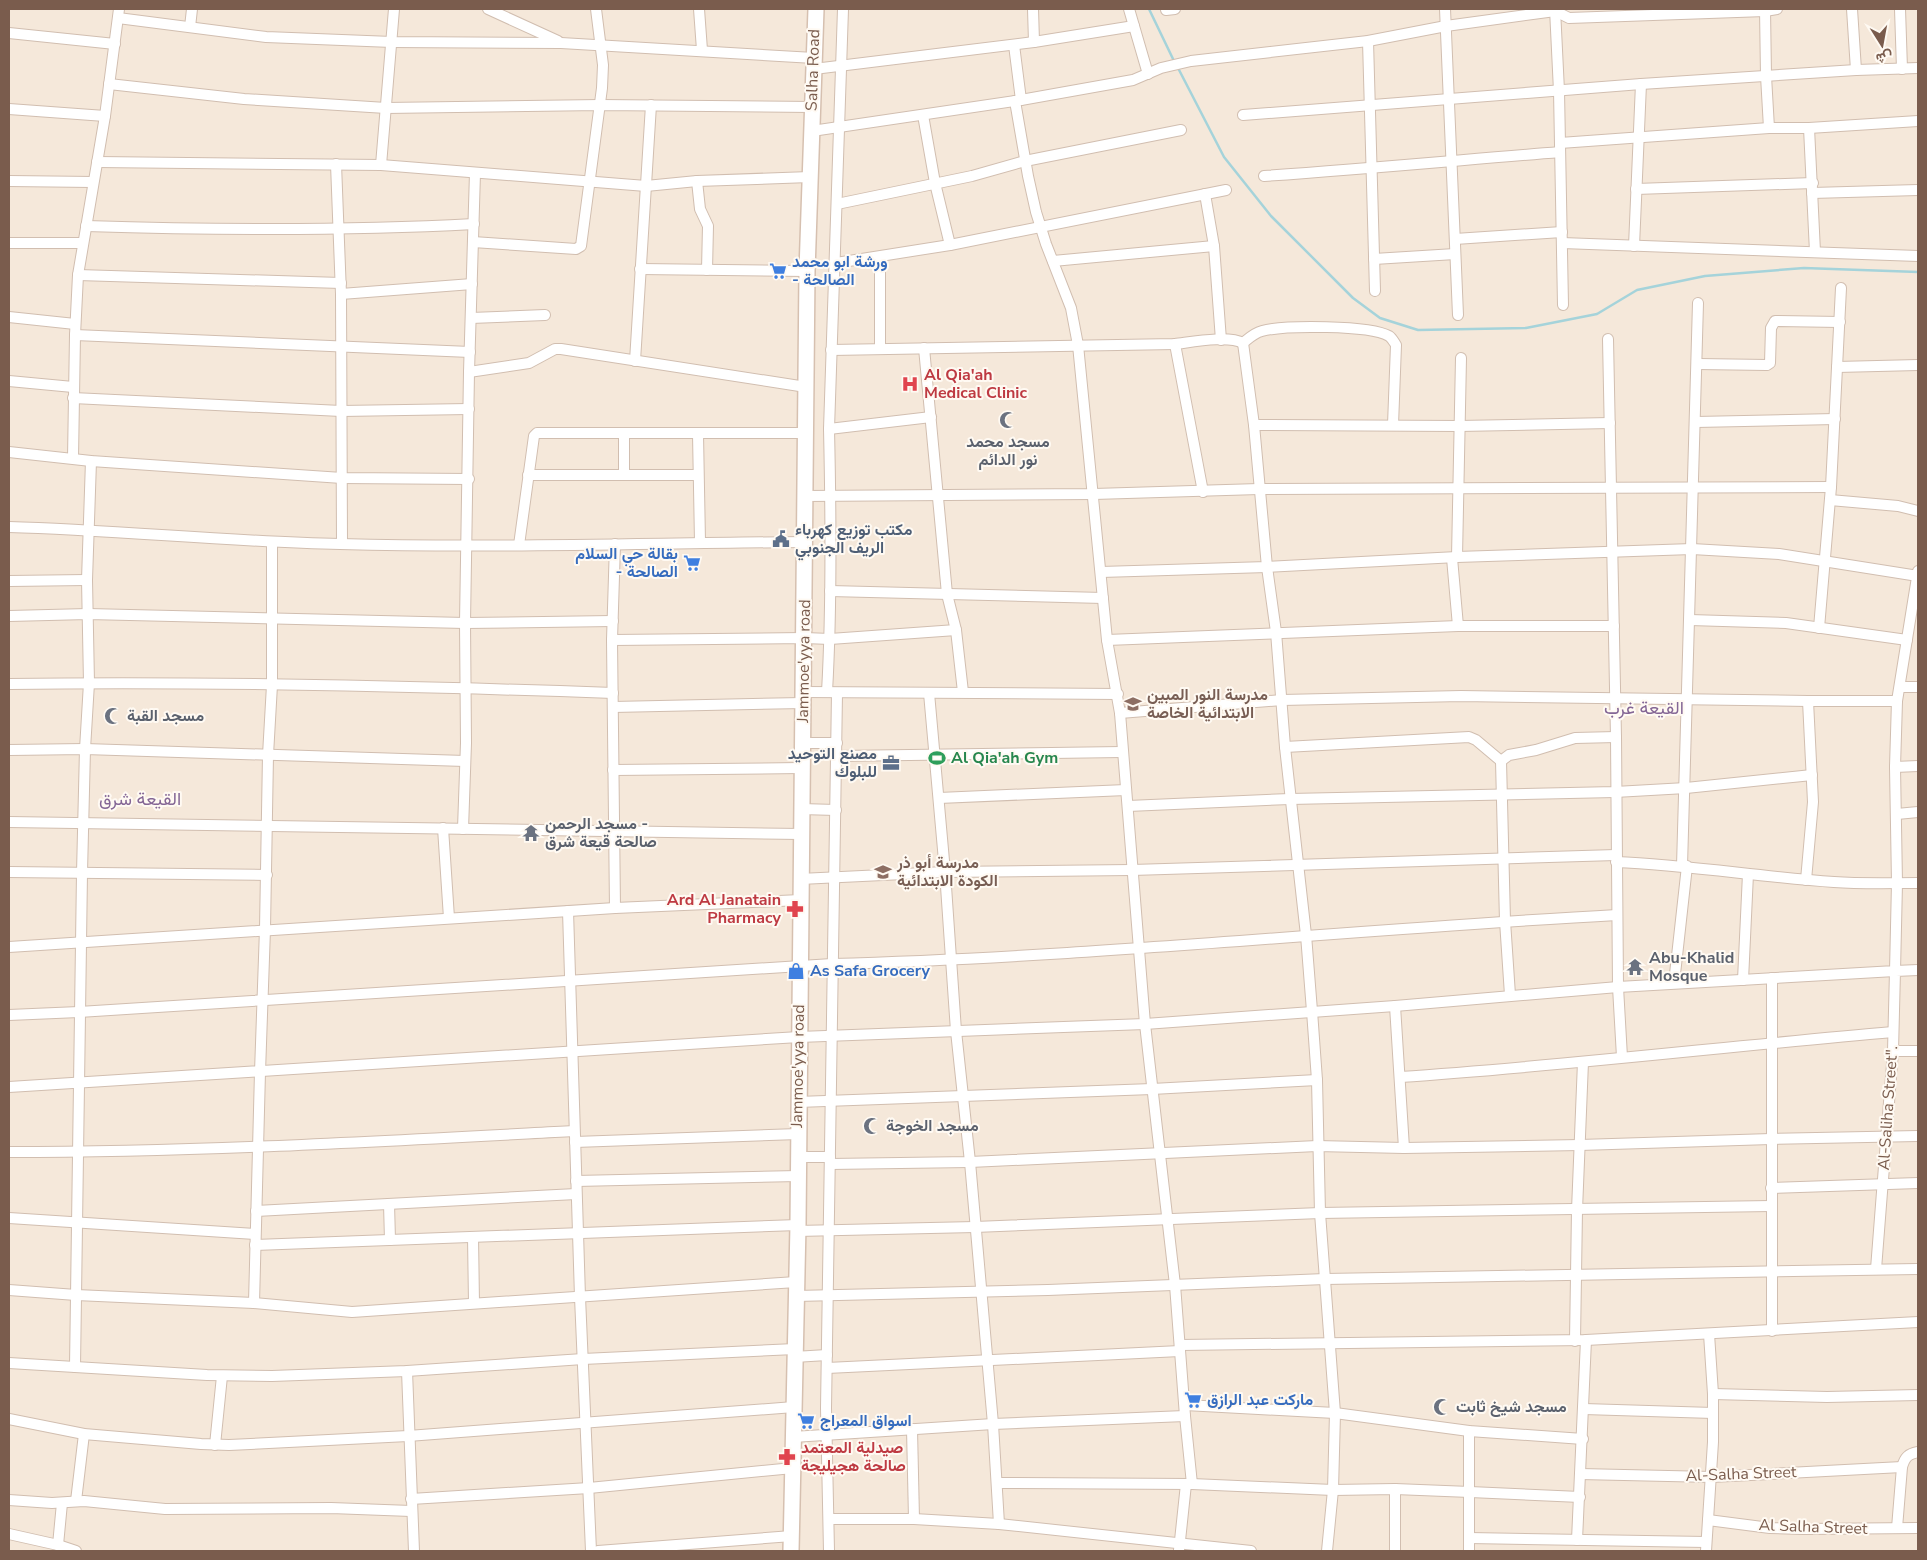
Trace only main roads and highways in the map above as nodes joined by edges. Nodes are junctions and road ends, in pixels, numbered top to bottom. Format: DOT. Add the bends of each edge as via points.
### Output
graph roads {
  1 [pos="816,9"];
  2 [pos="812,131"];
  3 [pos="791,1551"];
  1 -- 2 [label="main road, Salha Road"];
  2 -- 3 [label="main road, Jammoe'yya road" via="807,271 805,638"];
}
